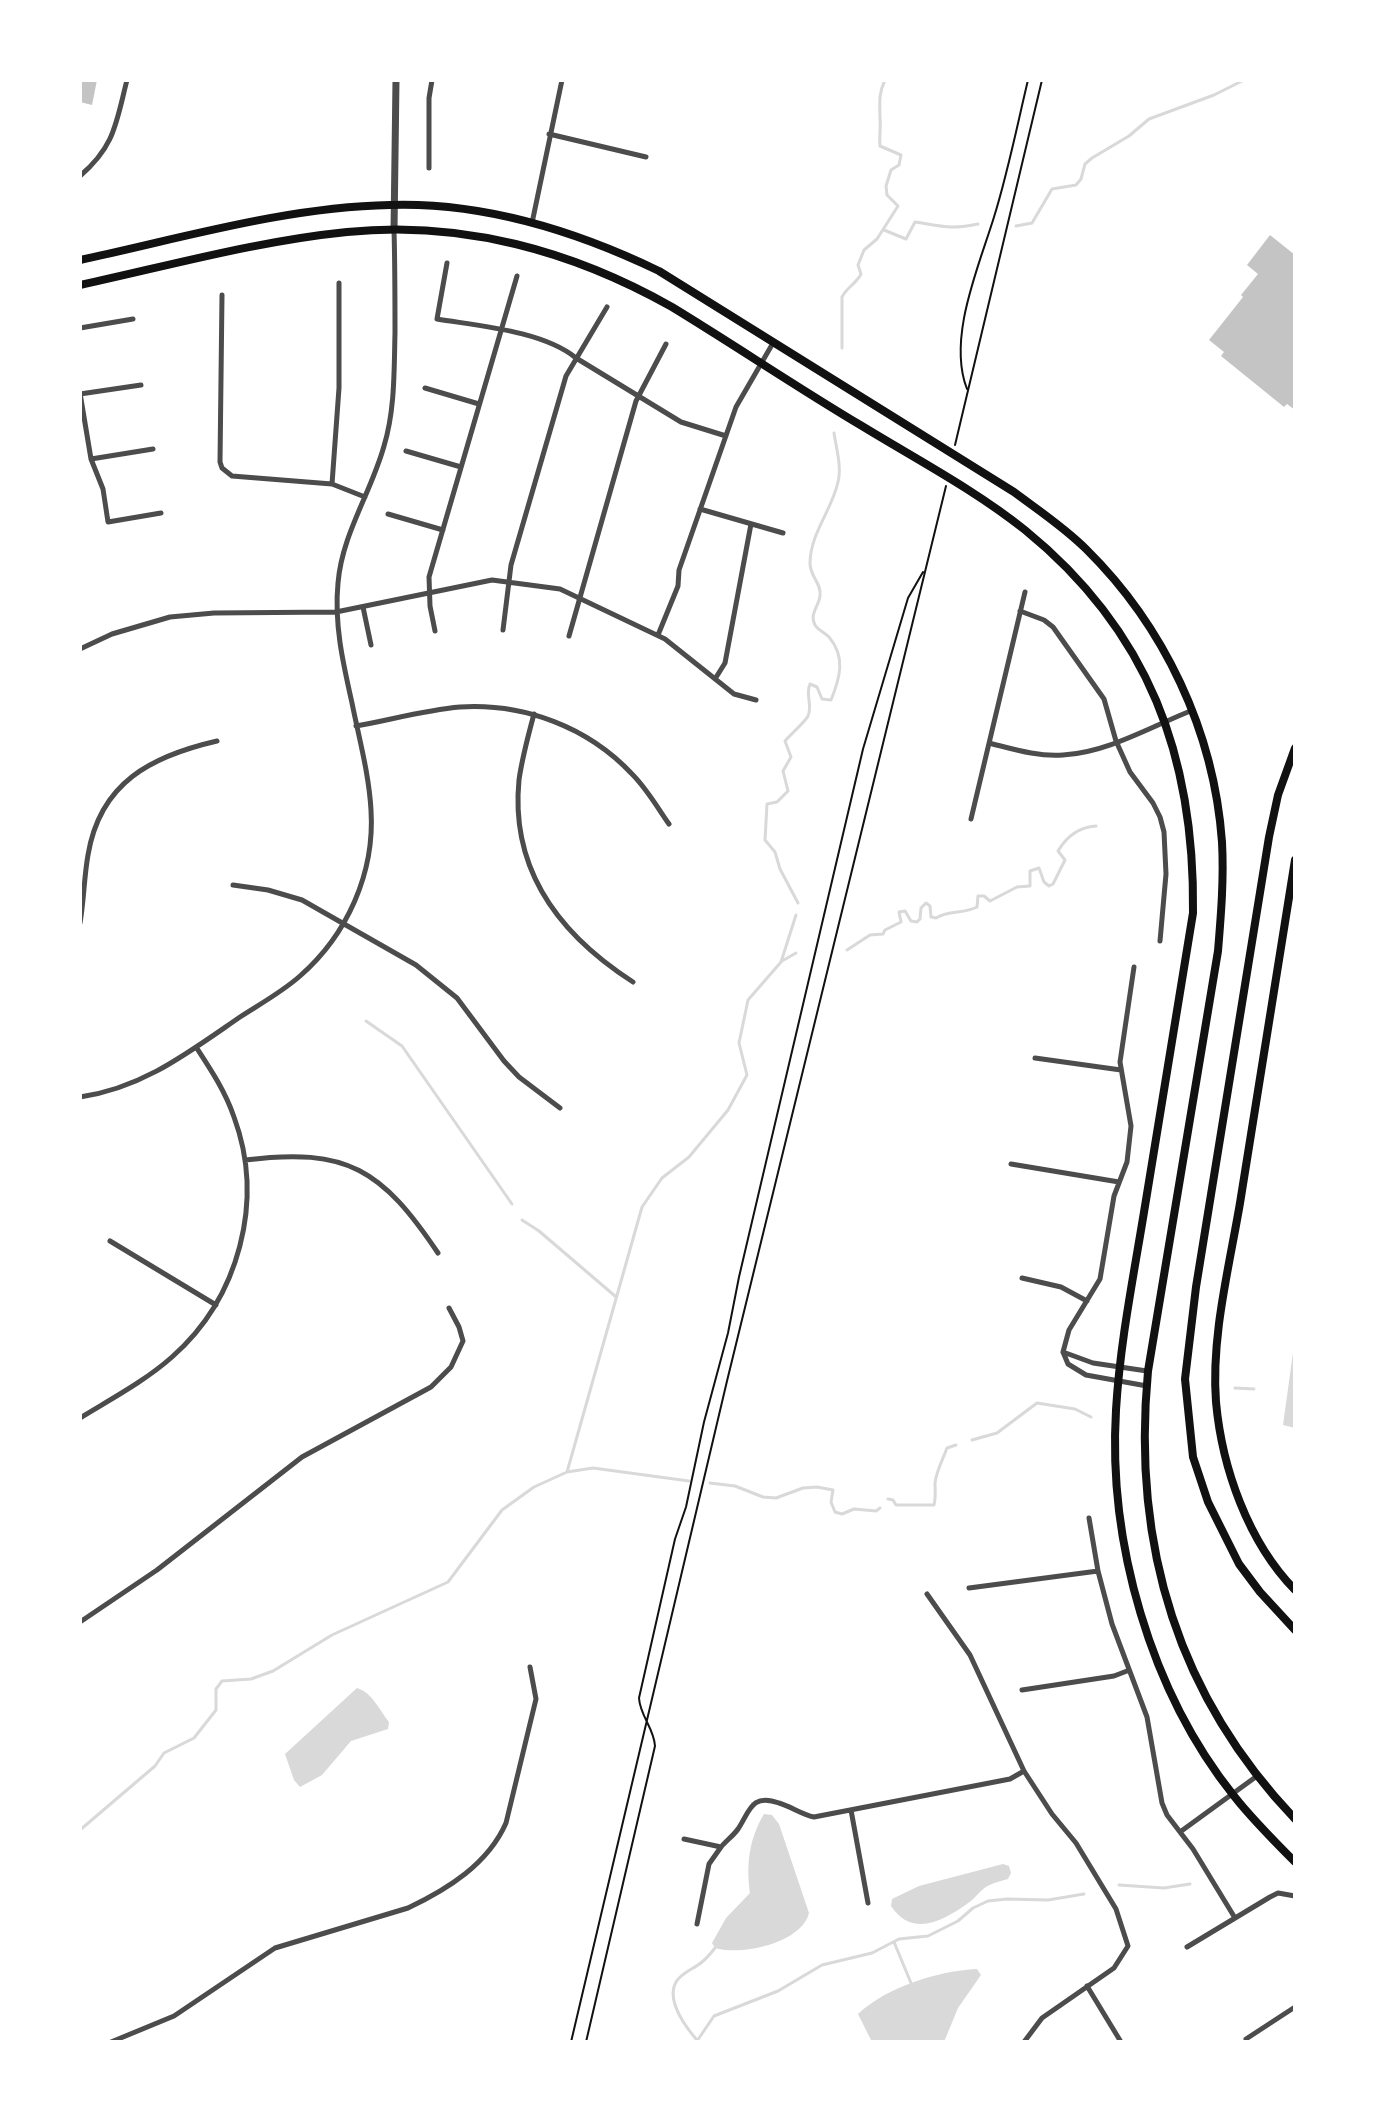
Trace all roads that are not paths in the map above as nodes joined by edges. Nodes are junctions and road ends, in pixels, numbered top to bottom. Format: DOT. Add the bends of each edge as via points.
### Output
graph roads {
  1 [pos="127,80"];
  2 [pos="396,80"];
  3 [pos="432,80"];
  4 [pos="562,80"];
  5 [pos="549,134"];
  6 [pos="646,157"];
  7 [pos="429,168"];
  8 [pos="80,176"];
  9 [pos="394,205"];
  10 [pos="532,223"];
  11 [pos="394,230"];
  12 [pos="80,260"];
  13 [pos="447,263"];
  14 [pos="517,276"];
  15 [pos="339,283"];
  16 [pos="80,285"];
  17 [pos="222,295"];
  18 [pos="607,307"];
  19 [pos="133,319"];
  20 [pos="80,328"];
  21 [pos="501,330"];
  22 [pos="774,342"];
  23 [pos="666,344"];
  24 [pos="576,358"];
  25 [pos="762,363"];
  26 [pos="141,385"];
  27 [pos="425,388"];
  28 [pos="80,394"];
  29 [pos="638,396"];
  30 [pos="479,404"];
  31 [pos="83,430"];
  32 [pos="726,436"];
  33 [pos="153,449"];
  34 [pos="406,451"];
  35 [pos="91,459"];
  36 [pos="461,467"];
  37 [pos="332,484"];
  38 [pos="365,497"];
  39 [pos="700,509"];
  40 [pos="161,513"];
  41 [pos="388,514"];
  42 [pos="751,524"];
  43 [pos="443,530"];
  44 [pos="783,533"];
  45 [pos="509,582"];
  46 [pos="1025,592"];
  47 [pos="429,593"];
  48 [pos="579,597"];
  49 [pos="363,607"];
  50 [pos="1020,611"];
  51 [pos="336,612"];
  52 [pos="503,630"];
  53 [pos="435,631"];
  54 [pos="658,635"];
  55 [pos="569,636"];
  56 [pos="371,645"];
  57 [pos="80,649"];
  58 [pos="715,679"];
  59 [pos="756,700"];
  60 [pos="1193,710"];
  61 [pos="534,714"];
  62 [pos="1165,721"];
  63 [pos="356,726"];
  64 [pos="217,741"];
  65 [pos="1116,741"];
  66 [pos="989,743"];
  67 [pos="1295,748"];
  68 [pos="971,819"];
  69 [pos="669,824"];
  70 [pos="1295,860"];
  71 [pos="83,866"];
  72 [pos="233,885"];
  73 [pos="80,923"];
  74 [pos="344,923"];
  75 [pos="1160,941"];
  76 [pos="1134,967"];
  77 [pos="633,982"];
  78 [pos="196,1047"];
  79 [pos="1035,1058"];
  80 [pos="1121,1070"];
  81 [pos="80,1097"];
  82 [pos="560,1108"];
  83 [pos="245,1160"];
  84 [pos="1011,1164"];
  85 [pos="1119,1182"];
  86 [pos="110,1241"];
  87 [pos="438,1253"];
  88 [pos="1022,1278"];
  89 [pos="1087,1301"];
  90 [pos="216,1305"];
  91 [pos="449,1308"];
  92 [pos="1063,1352"];
  93 [pos="1121,1368"];
  94 [pos="1148,1371"];
  95 [pos="1119,1382"];
  96 [pos="1147,1386"];
  97 [pos="80,1418"];
  98 [pos="1089,1518"];
  99 [pos="1098,1571"];
  100 [pos="969,1588"];
  101 [pos="1295,1590"];
  102 [pos="927,1594"];
  103 [pos="80,1622"];
  104 [pos="1295,1630"];
  105 [pos="530,1667"];
  106 [pos="1128,1670"];
  107 [pos="1022,1690"];
  108 [pos="1024,1771"];
  109 [pos="1257,1776"];
  110 [pos="1233,1795"];
  111 [pos="851,1810"];
  112 [pos="1295,1819"];
  113 [pos="1180,1832"];
  114 [pos="684,1839"];
  115 [pos="721,1847"];
  116 [pos="1295,1862"];
  117 [pos="1295,1896"];
  118 [pos="868,1903"];
  119 [pos="1235,1918"];
  120 [pos="697,1924"];
  121 [pos="1187,1947"];
  122 [pos="1087,1986"];
  123 [pos="1295,2007"];
  124 [pos="1246,2039"];
  125 [pos="111,2042"];
  126 [pos="1024,2042"];
  127 [pos="1121,2042"];
  1 -- 8 [label="street" via="110,143"];
  2 -- 9 [label="street"];
  3 -- 7 [label="street"];
  4 -- 5 [label="street"];
  5 -- 6 [label="street"];
  5 -- 10 [label="street"];
  9 -- 10 [label="main road"];
  9 -- 11 [label="street"];
  9 -- 12 [label="main road" via="310,212"];
  10 -- 22 [label="main road" via="659,271"];
  11 -- 16 [label="main road" via="293,240"];
  11 -- 25 [label="main road" via="465,234 563,256 641,289"];
  11 -- 38 [label="street" via="393,400 384,447"];
  13 -- 21 [label="street" via="437,319"];
  14 -- 21 [label="street"];
  15 -- 37 [label="street"];
  17 -- 37 [label="street" via="222,468 232,476"];
  18 -- 24 [label="street"];
  19 -- 20 [label="street"];
  21 -- 24 [label="street" via="557,345"];
  21 -- 30 [label="street"];
  22 -- 25 [label="street"];
  22 -- 60 [label="main road" via="1014,492 1084,547 1134,604"];
  23 -- 29 [label="street"];
  24 -- 29 [label="street"];
  24 -- 45 [label="street" via="566,376"];
  25 -- 32 [label="street"];
  25 -- 62 [label="main road" via="994,508 1061,562 1125,643"];
  26 -- 28 [label="street"];
  27 -- 30 [label="street"];
  28 -- 31 [label="street"];
  29 -- 32 [label="street" via="681,422"];
  29 -- 48 [label="street"];
  30 -- 36 [label="street"];
  31 -- 35 [label="street"];
  32 -- 39 [label="street"];
  33 -- 35 [label="street"];
  34 -- 36 [label="street"];
  35 -- 40 [label="street" via="108,522"];
  36 -- 43 [label="street"];
  37 -- 38 [label="street"];
  38 -- 51 [label="street" via="341,561"];
  39 -- 42 [label="street"];
  39 -- 54 [label="street"];
  41 -- 43 [label="street"];
  42 -- 44 [label="street"];
  42 -- 58 [label="street" via="725,663"];
  43 -- 47 [label="street"];
  45 -- 47 [label="street" via="492,580"];
  45 -- 48 [label="street"];
  45 -- 52 [label="street"];
  46 -- 50 [label="street"];
  47 -- 49 [label="street"];
  47 -- 53 [label="street"];
  48 -- 54 [label="street"];
  48 -- 55 [label="street"];
  49 -- 51 [label="street"];
  49 -- 56 [label="street"];
  50 -- 65 [label="street" via="1053,627 1104,699"];
  50 -- 66 [label="street"];
  51 -- 57 [label="street" via="192,614 141,624"];
  51 -- 63 [label="street"];
  54 -- 58 [label="street"];
  58 -- 59 [label="street" via="734,694"];
  60 -- 62 [label="street"];
  60 -- 94 [label="main road" via="1216,793 1223,895"];
  61 -- 63 [label="street" via="462,707"];
  61 -- 69 [label="street" via="577,732 614,757"];
  61 -- 77 [label="street" via="519,781 519,821 529,863 561,923 592,954"];
  62 -- 65 [label="street"];
  62 -- 93 [label="main road" via="1187,804 1193,913"];
  63 -- 74 [label="street" via="370,793 371,833 363,880"];
  64 -- 71 [label="street" via="175,752 127,781 97,824"];
  65 -- 66 [label="street" via="1065,755 1039,755"];
  65 -- 75 [label="street" via="1164,832"];
  66 -- 68 [label="street"];
  67 -- 104 [label="main road" via="1269,837 1185,1379 1193,1457 1208,1502 1239,1564"];
  70 -- 101 [label="main road" via="1215,1380 1221,1439 1238,1497 1266,1551"];
  71 -- 73 [label="street"];
  72 -- 74 [label="street" via="291,896"];
  74 -- 78 [label="street" via="299,977"];
  74 -- 82 [label="street" via="442,984 519,1077"];
  76 -- 80 [label="street"];
  78 -- 81 [label="street" via="141,1081"];
  78 -- 83 [label="street" via="229,1103"];
  79 -- 80 [label="street"];
  80 -- 85 [label="street" via="1131,1126"];
  83 -- 87 [label="street" via="303,1156 346,1164 400,1201"];
  83 -- 90 [label="street" via="245,1223 237,1259"];
  84 -- 85 [label="street"];
  85 -- 89 [label="street" via="1100,1279"];
  86 -- 90 [label="street"];
  88 -- 89 [label="street" via="1061,1287"];
  89 -- 92 [label="street"];
  90 -- 97 [label="street" via="171,1358"];
  91 -- 103 [label="street" via="463,1341 451,1367 431,1387 302,1457 157,1570"];
  92 -- 93 [label="street"];
  92 -- 95 [label="street" via="1073,1369"];
  93 -- 94 [label="street"];
  93 -- 95 [label="main road"];
  94 -- 96 [label="main road"];
  95 -- 96 [label="street"];
  95 -- 110 [label="main road" via="1116,1469 1123,1545 1138,1607 1197,1742"];
  96 -- 109 [label="main road" via="1146,1497 1166,1601 1210,1702"];
  98 -- 99 [label="street"];
  99 -- 100 [label="street"];
  99 -- 106 [label="street"];
  102 -- 108 [label="street" via="970,1655"];
  105 -- 125 [label="street" via="536,1699 506,1823 481,1862 408,1908 275,1948 174,2016"];
  106 -- 107 [label="street"];
  106 -- 113 [label="street" via="1147,1717 1162,1803"];
  108 -- 111 [label="street" via="1010,1779"];
  108 -- 122 [label="street" via="1103,1887 1128,1946 1114,1968"];
  109 -- 110 [label="street"];
  109 -- 112 [label="main road"];
  110 -- 113 [label="street"];
  110 -- 116 [label="main road"];
  111 -- 115 [label="street" via="814,1817 764,1800 751,1805"];
  111 -- 118 [label="street"];
  113 -- 119 [label="street"];
  114 -- 115 [label="street"];
  115 -- 120 [label="street" via="709,1864"];
  117 -- 119 [label="street" via="1278,1893"];
  119 -- 121 [label="street"];
  122 -- 126 [label="street" via="1042,2018"];
  122 -- 127 [label="street"];
  123 -- 124 [label="street"];
}
